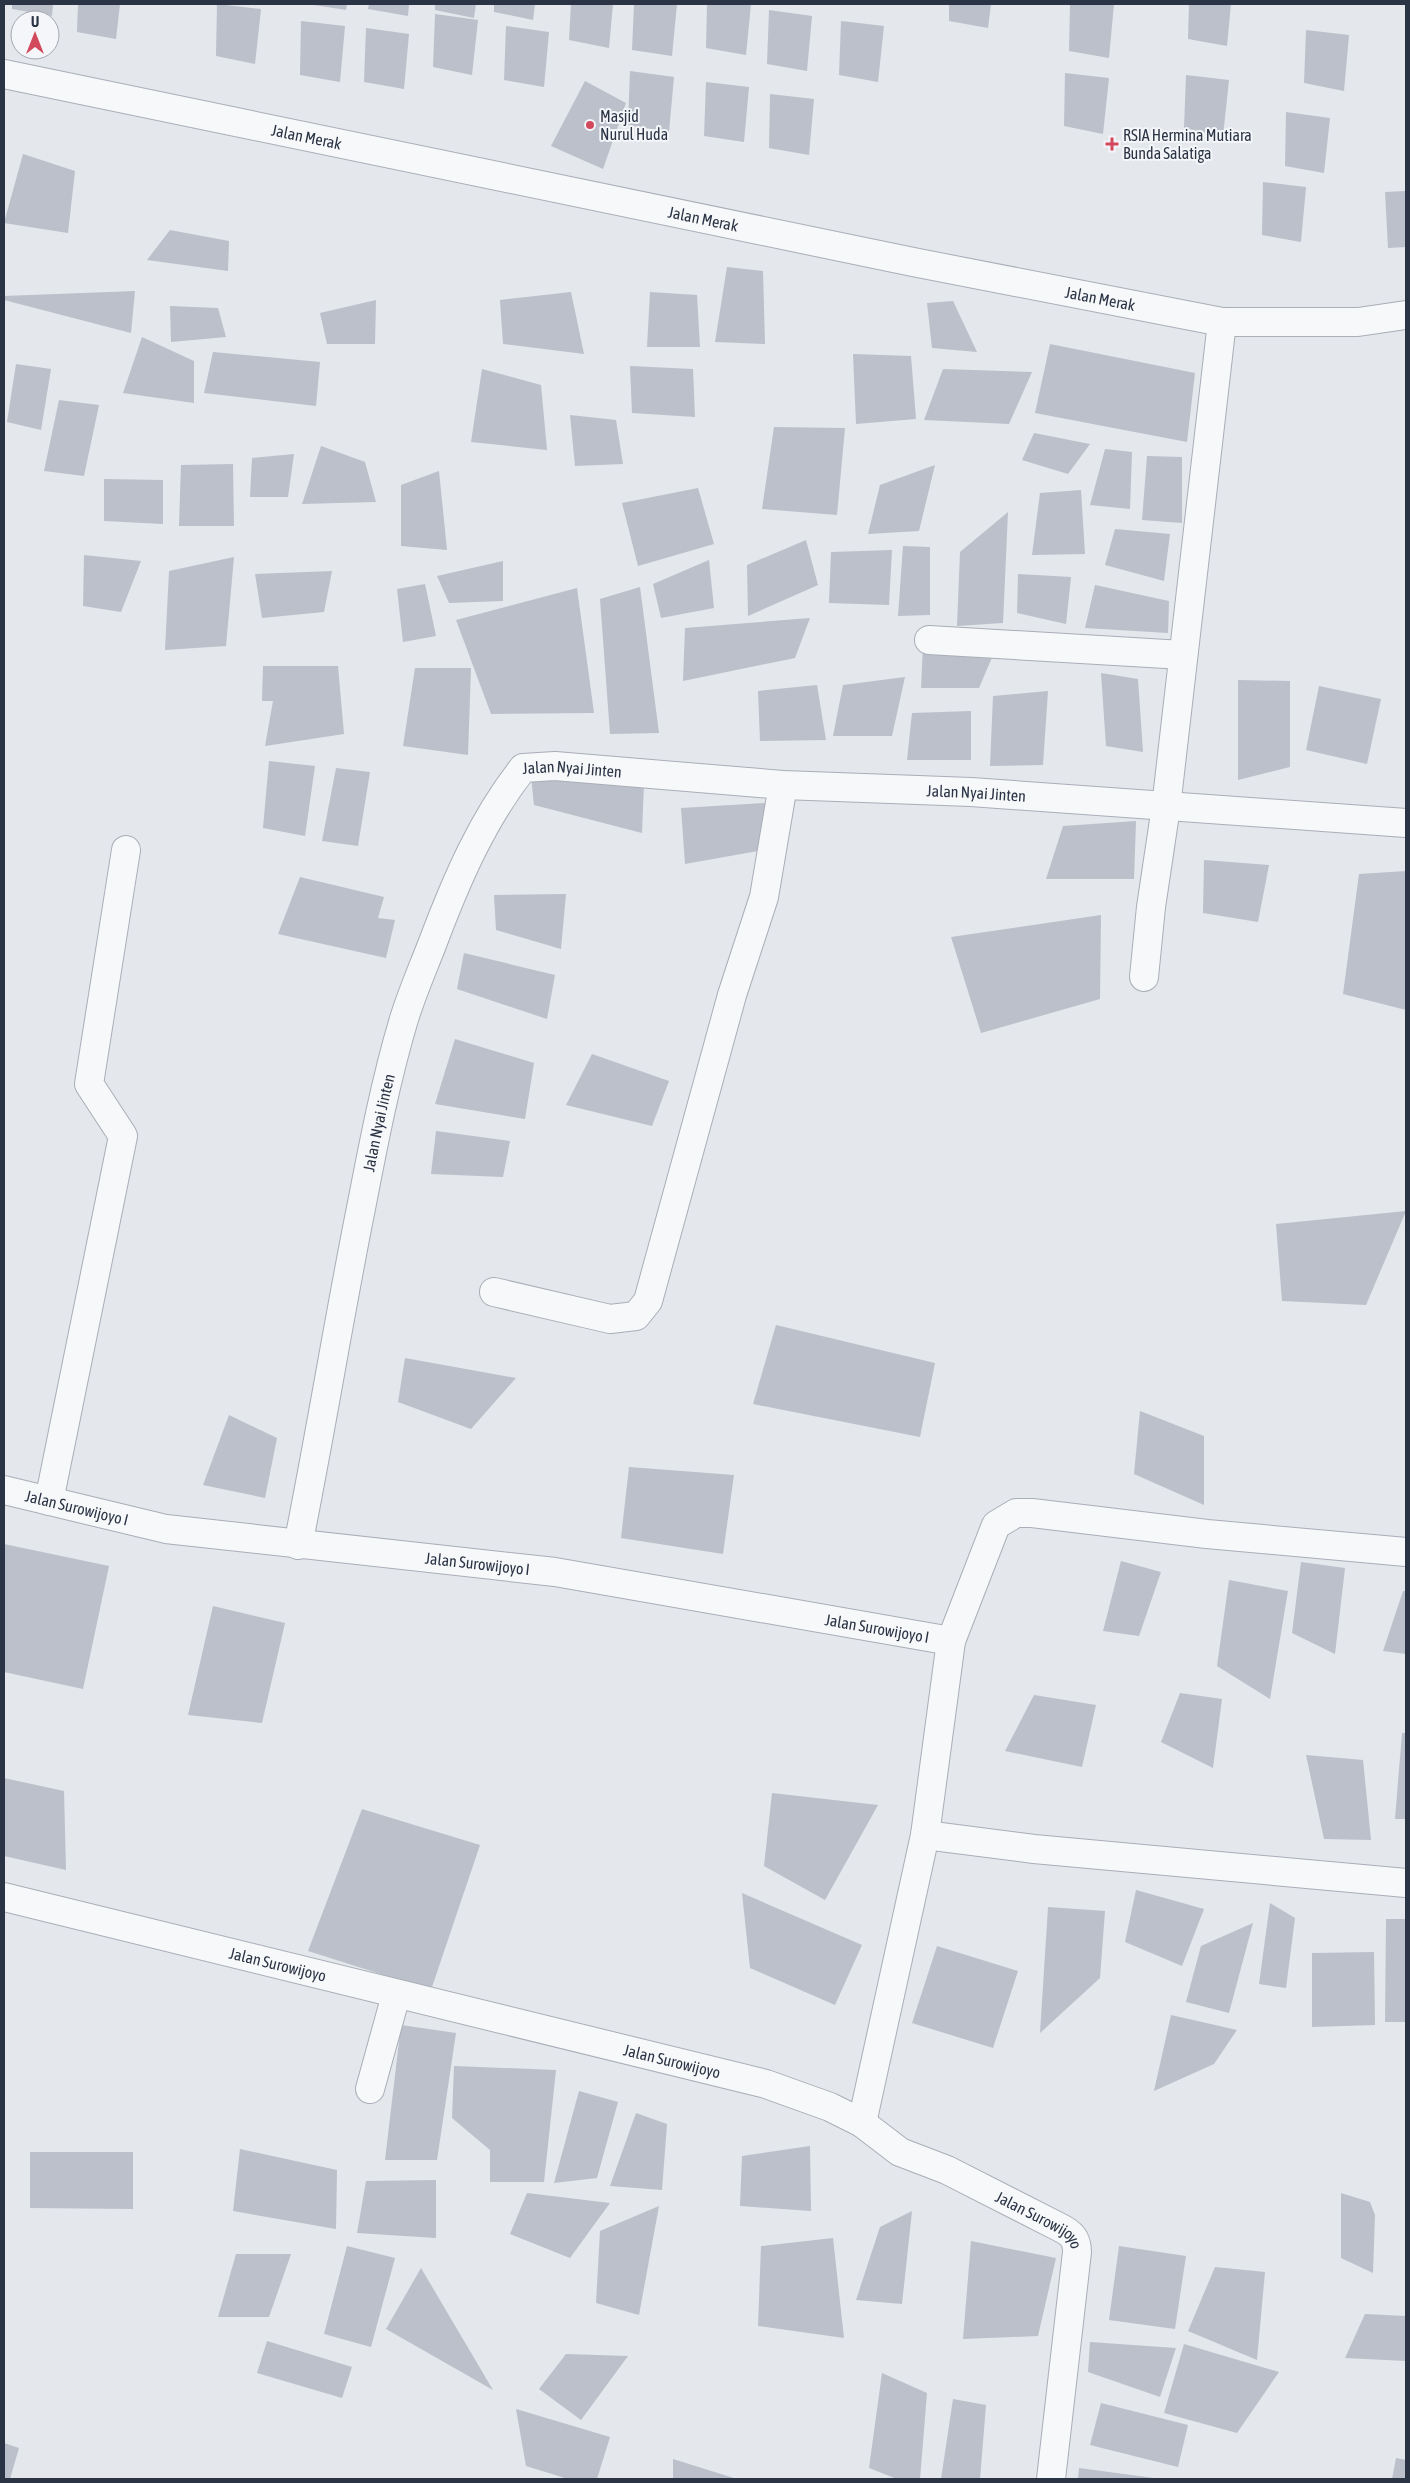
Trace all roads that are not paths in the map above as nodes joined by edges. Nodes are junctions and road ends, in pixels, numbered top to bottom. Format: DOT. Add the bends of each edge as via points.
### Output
graph roads {
  1 [pos="4,74"];
  2 [pos="1406,315"];
  3 [pos="1222,322"];
  4 [pos="928,640"];
  5 [pos="1183,655"];
  6 [pos="783,785"];
  7 [pos="1166,807"];
  8 [pos="1406,824"];
  9 [pos="126,850"];
  10 [pos="1144,977"];
  11 [pos="494,1292"];
  12 [pos="4,1490"];
  13 [pos="49,1501"];
  14 [pos="298,1545"];
  15 [pos="1406,1552"];
  16 [pos="951,1641"];
  17 [pos="925,1835"];
  18 [pos="1406,1883"];
  19 [pos="4,1897"];
  20 [pos="396,1994"];
  21 [pos="370,2089"];
  22 [pos="862,2123"];
  23 [pos="1051,2479"];
  1 -- 3 [label="street, Jalan Merak" via="913,262"];
  2 -- 3 [label="street, Jalan Merak" via="1358,322"];
  3 -- 5 [label="street"];
  4 -- 5 [label="street"];
  5 -- 7 [label="street"];
  6 -- 7 [label="street, Jalan Nyai Jinten" via="971,792"];
  6 -- 11 [label="street" via="764,897 732,995 648,1301 636,1316 610,1319"];
  6 -- 14 [label="street, Jalan Nyai Jinten" via="555,766 522,768 502,794 448,902 402,1027 382,1104"];
  7 -- 8 [label="street, Jalan Nyai Jinten"];
  7 -- 10 [label="street"];
  9 -- 13 [label="street" via="89,1084 122,1136"];
  12 -- 13 [label="street, Jalan Surowijoyo I"];
  13 -- 14 [label="street, Jalan Surowijoyo I" via="166,1530"];
  14 -- 16 [label="street, Jalan Surowijoyo I" via="555,1572"];
  15 -- 16 [label="street" via="1016,1513 996,1526"];
  16 -- 17 [label="street"];
  17 -- 18 [label="street" via="1053,1851"];
  17 -- 22 [label="street"];
  19 -- 20 [label="street, Jalan Surowijoyo"];
  20 -- 21 [label="street"];
  20 -- 22 [label="street, Jalan Surowijoyo" via="766,2084 830,2107"];
  22 -- 23 [label="street, Jalan Surowijoyo" via="900,2152 947,2170 1070,2233 1077,2242"];
}
